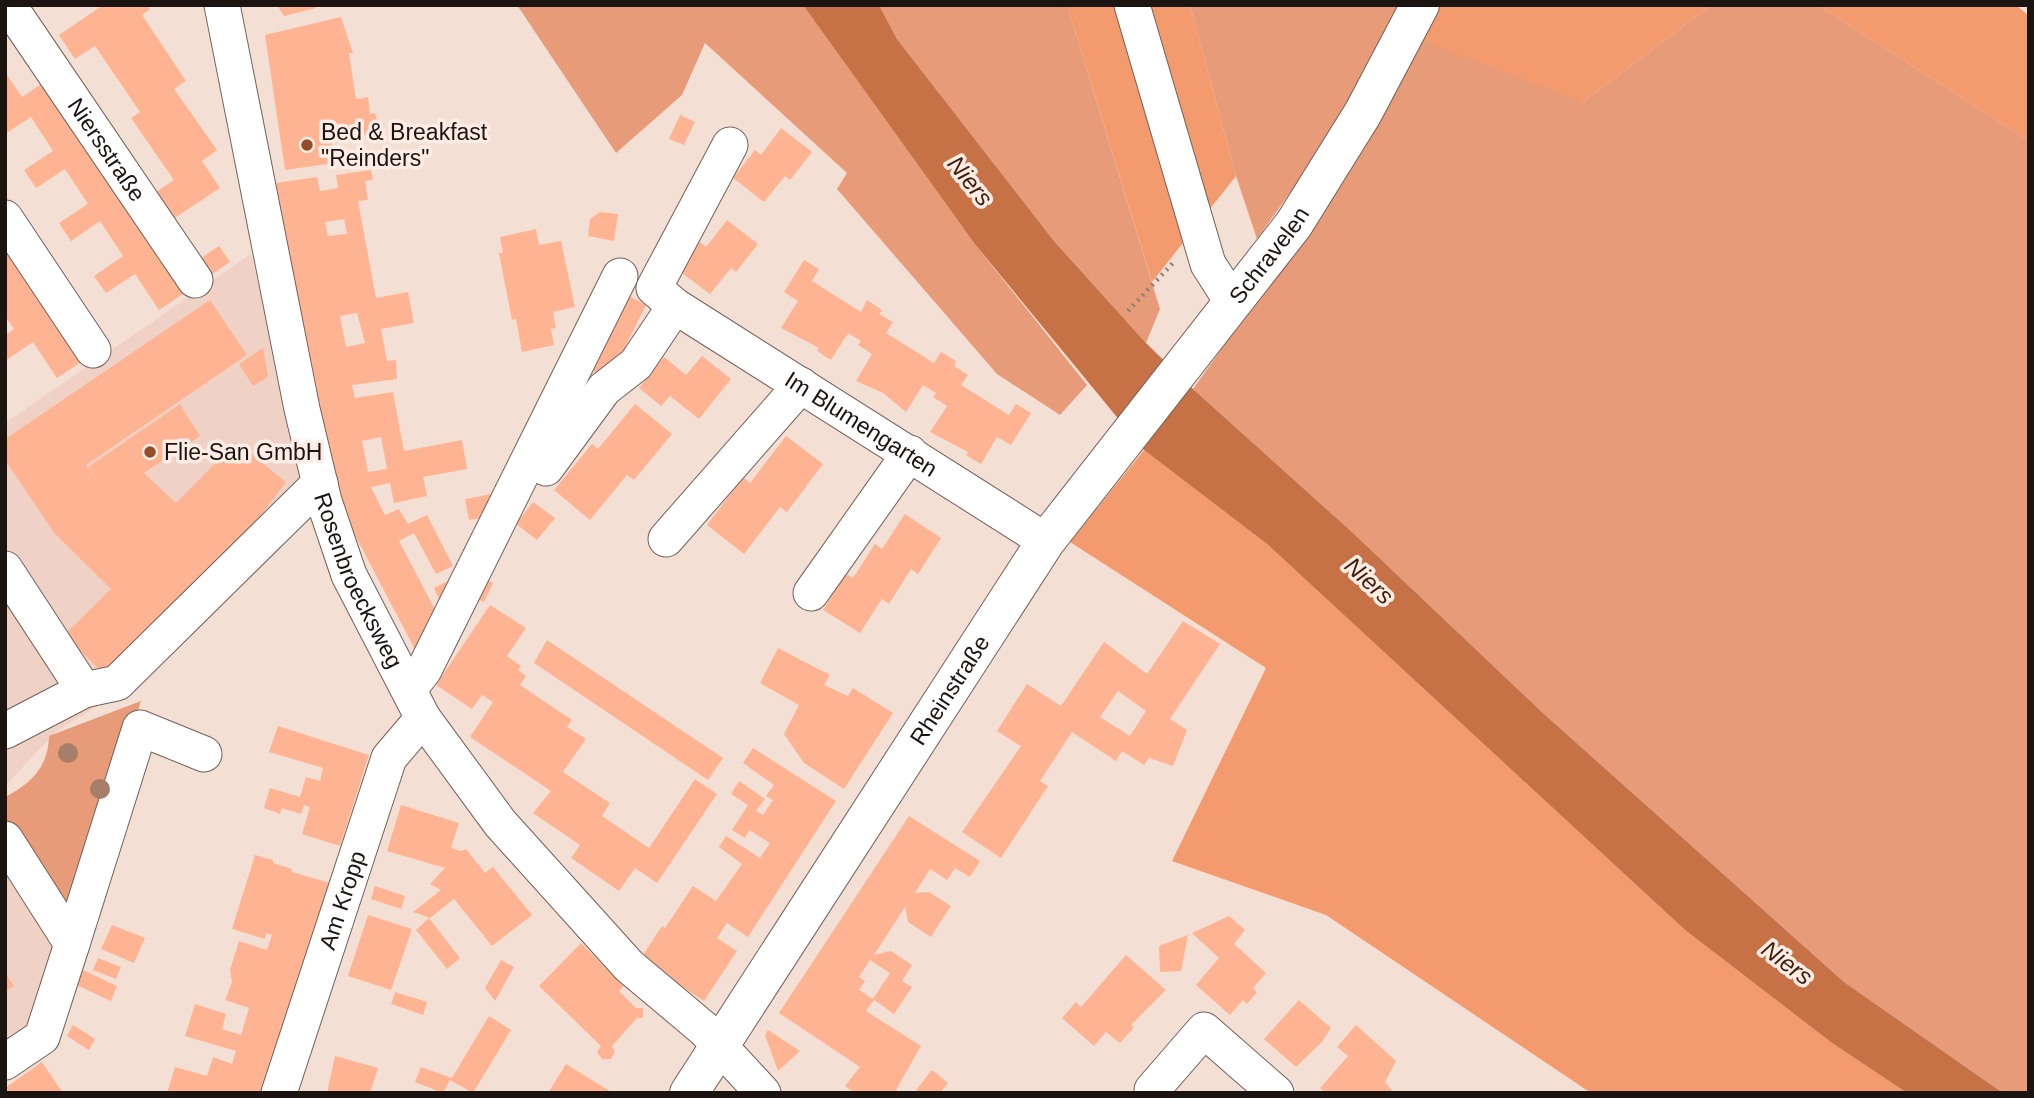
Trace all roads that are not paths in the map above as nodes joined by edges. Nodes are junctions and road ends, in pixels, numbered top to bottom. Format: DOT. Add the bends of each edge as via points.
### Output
graph roads {
  1 [pos="222,5"];
  2 [pos="1132,5"];
  3 [pos="1420,5"];
  4 [pos="20,17"];
  5 [pos="730,145"];
  6 [pos="5,218"];
  7 [pos="620,276"];
  8 [pos="195,280"];
  9 [pos="1233,303"];
  10 [pos="675,306"];
  11 [pos="93,350"];
  12 [pos="801,385"];
  13 [pos="910,453"];
  14 [pos="546,468"];
  15 [pos="320,483"];
  16 [pos="666,539"];
  17 [pos="1046,541"];
  18 [pos="5,569"];
  19 [pos="811,593"];
  20 [pos="84,690"];
  21 [pos="416,703"];
  22 [pos="5,731"];
  23 [pos="204,754"];
  24 [pos="5,839"];
  25 [pos="72,944"];
  26 [pos="718,1045"];
  27 [pos="5,1062"];
  28 [pos="1152,1090"];
  29 [pos="279,1093"];
  30 [pos="689,1093"];
  31 [pos="762,1093"];
  32 [pos="1276,1093"];
  1 -- 15 [label="street, Rosenbroecksweg"];
  2 -- 9 [label="street, Schravelen" via="1208,264"];
  3 -- 9 [label="main road, Schravelen" via="1363,113 1294,224"];
  4 -- 8 [label="street, Niersstraße"];
  5 -- 10 [label="street" via="654,288"];
  6 -- 11 [label="street"];
  7 -- 21 [label="street, Am Kropp" via="424,670"];
  9 -- 17 [label="main road, Rheinstraße"];
  10 -- 12 [label="street, Im Blumengarten"];
  10 -- 14 [label="street" via="636,364 604,389"];
  12 -- 13 [label="street, Im Blumengarten"];
  12 -- 16 [label="street"];
  13 -- 17 [label="street, Im Blumengarten"];
  13 -- 19 [label="street"];
  15 -- 20 [label="street" via="117,683"];
  15 -- 21 [label="street, Rosenbroecksweg" via="349,575"];
  17 -- 26 [label="main road, Rheinstraße"];
  18 -- 20 [label="street"];
  20 -- 22 [label="street"];
  21 -- 26 [label="street, Rosenbroecksweg" via="500,823 537,865 629,966"];
  21 -- 29 [label="street, Am Kropp" via="389,758"];
  23 -- 25 [label="street" via="140,728"];
  24 -- 25 [label="street"];
  25 -- 27 [label="street" via="42,1037"];
  26 -- 30 [label="main road, Rheinstraße"];
  26 -- 31 [label="street, Rosenbroecksweg"];
  28 -- 32 [label="street" via="1204,1030"];
}
